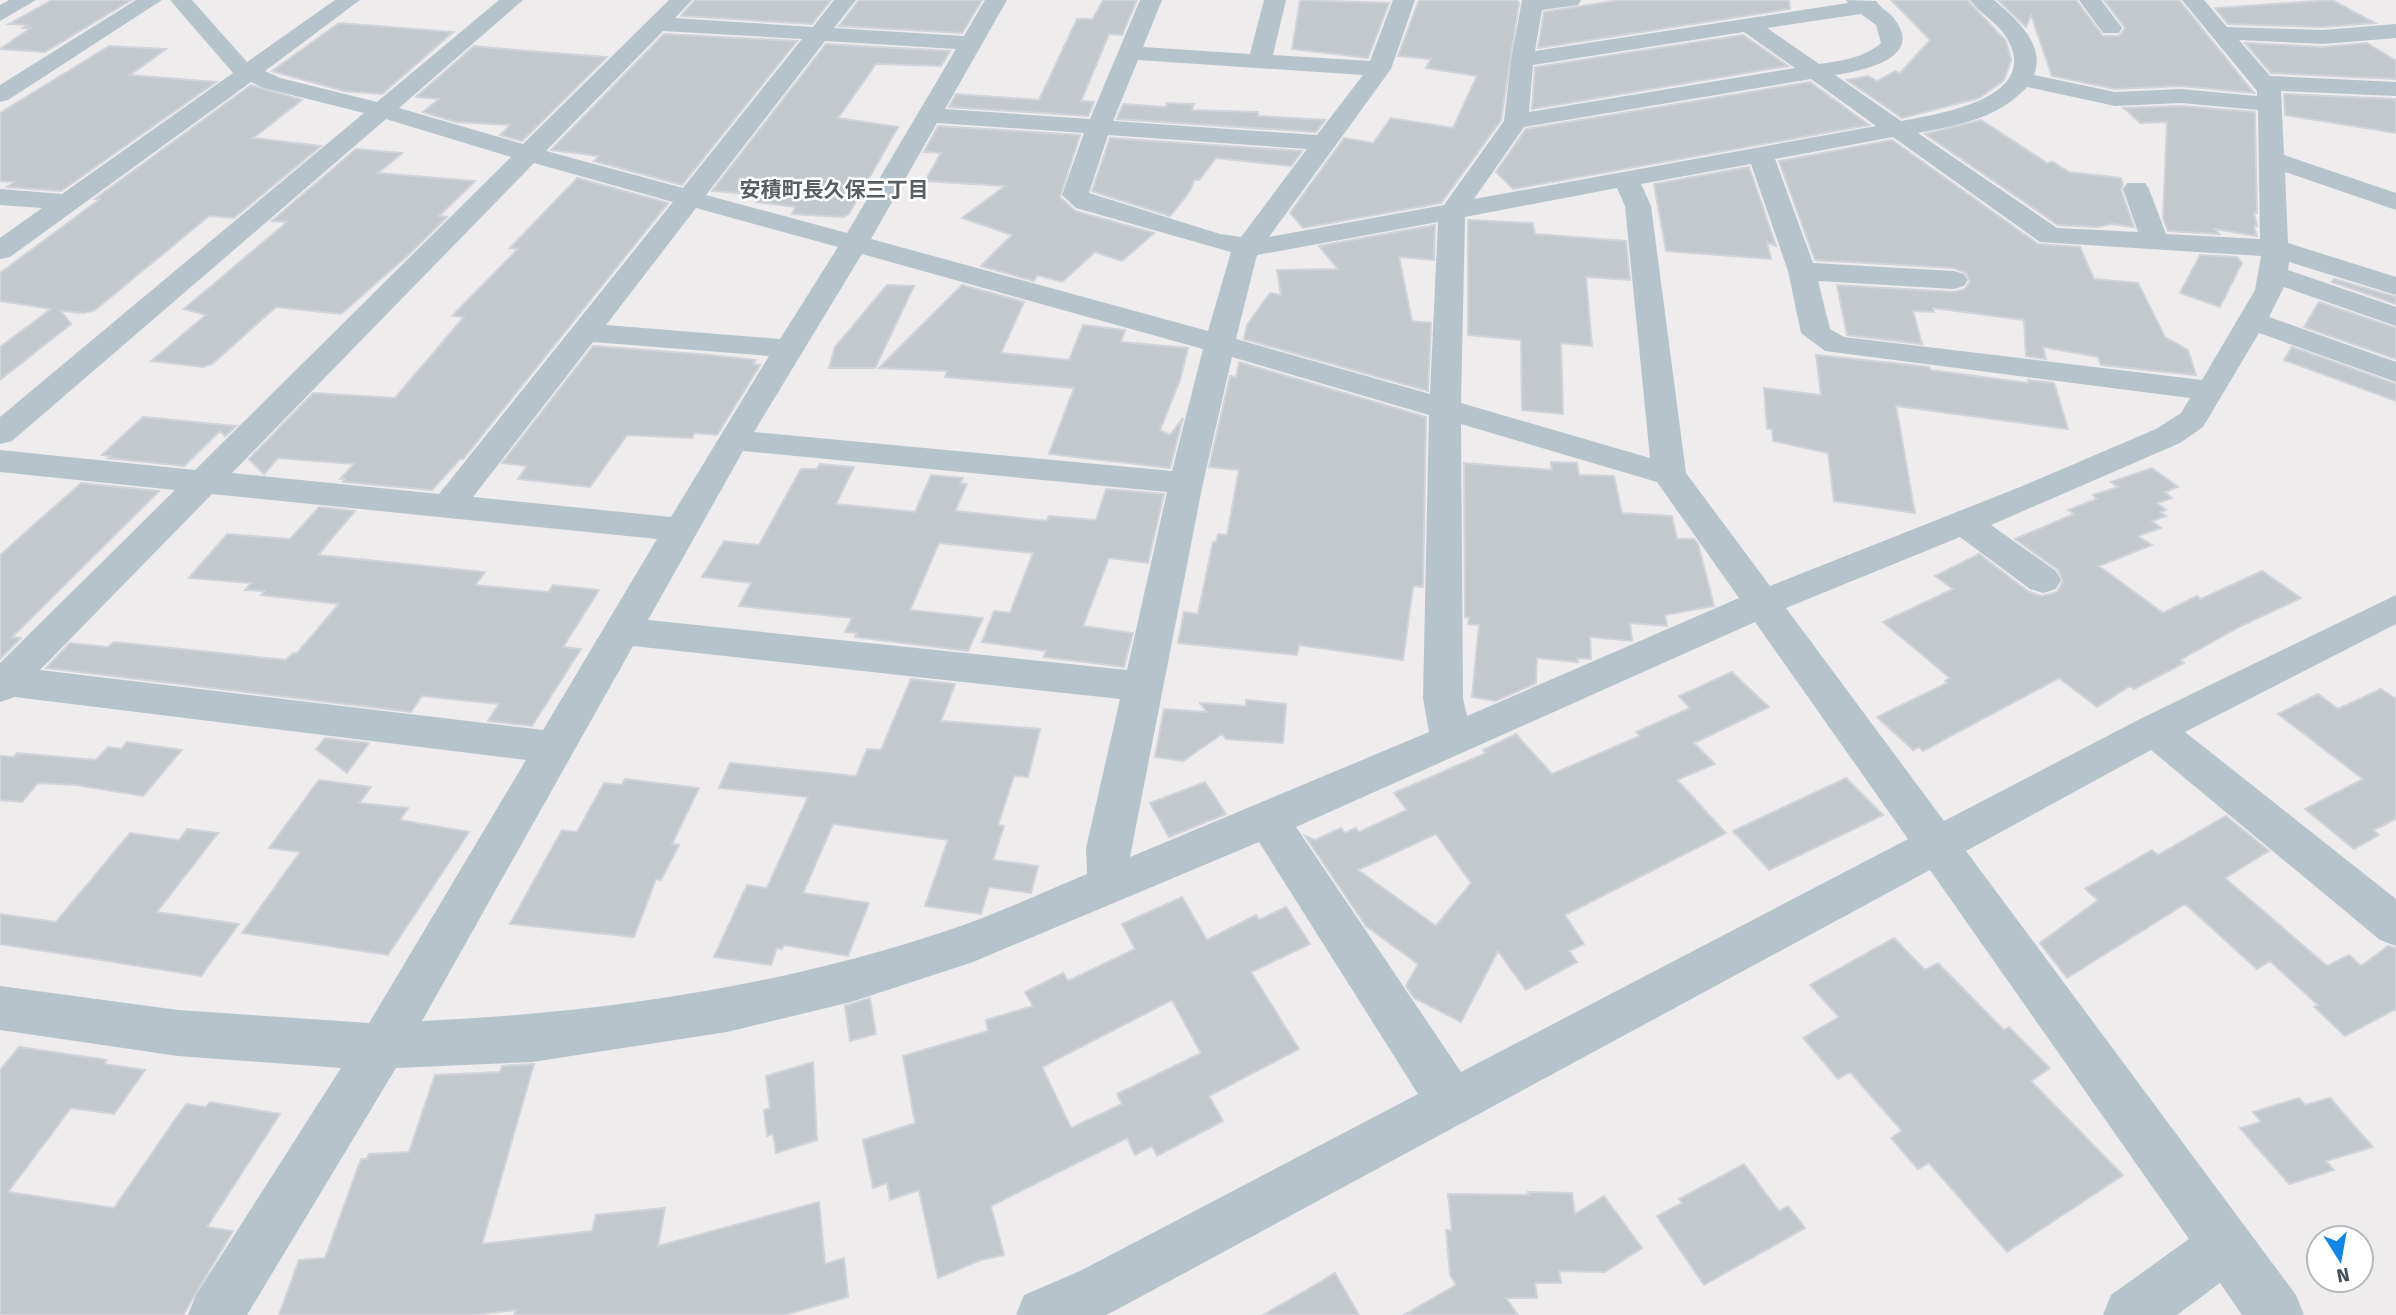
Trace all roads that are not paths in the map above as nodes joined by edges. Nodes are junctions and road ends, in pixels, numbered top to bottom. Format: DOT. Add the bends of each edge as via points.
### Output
graph roads {
  1 [pos="25,0"];
  2 [pos="151,0"];
  3 [pos="181,0"];
  4 [pos="349,0"];
  5 [pos="512,0"];
  6 [pos="681,0"];
  7 [pos="845,0"];
  8 [pos="996,0"];
  9 [pos="1151,0"];
  10 [pos="1275,0"];
  11 [pos="1404,0"];
  12 [pos="1570,0"];
  13 [pos="1981,0"];
  14 [pos="2090,0"];
  15 [pos="2193,0"];
  16 [pos="1532,3"];
  17 [pos="1863,3"];
  18 [pos="0,14"];
  19 [pos="659,24"];
  20 [pos="1748,24"];
  21 [pos="2111,28"];
  22 [pos="2396,31"];
  23 [pos="818,33"];
  24 [pos="2223,33"];
  25 [pos="972,43"];
  26 [pos="1130,52"];
  27 [pos="1260,60"];
  28 [pos="1522,60"];
  29 [pos="1379,69"];
  30 [pos="1816,72"];
  31 [pos="248,73"];
  32 [pos="2022,79"];
  33 [pos="2391,92"];
  34 [pos="2268,93"];
  35 [pos="0,95"];
  36 [pos="380,110"];
  37 [pos="929,115"];
  38 [pos="1516,121"];
  39 [pos="1099,126"];
  40 [pos="1897,130"];
  41 [pos="1326,143"];
  42 [pos="529,155"];
  43 [pos="1761,155"];
  44 [pos="2272,159"];
  45 [pos="1627,181"];
  46 [pos="2136,189"];
  47 [pos="0,197"];
  48 [pos="691,198"];
  49 [pos="67,202"];
  50 [pos="2396,202"];
  51 [pos="1452,212"];
  52 [pos="2155,242"];
  53 [pos="854,244"];
  54 [pos="1247,247"];
  55 [pos="0,251"];
  56 [pos="2274,261"];
  57 [pos="1802,271"];
  58 [pos="1954,280"];
  59 [pos="2396,286"];
  60 [pos="2396,317"];
  61 [pos="2250,320"];
  62 [pos="586,332"];
  63 [pos="1220,344"];
  64 [pos="789,349"];
  65 [pos="2396,373"];
  66 [pos="2211,391"];
  67 [pos="1445,409"];
  68 [pos="0,434"];
  69 [pos="733,440"];
  70 [pos="0,461"];
  71 [pos="1669,474"];
  72 [pos="203,482"];
  73 [pos="1186,483"];
  74 [pos="448,506"];
  75 [pos="1963,522"];
  76 [pos="683,530"];
  77 [pos="2043,580"];
  78 [pos="1763,603"];
  79 [pos="2396,608"];
  80 [pos="623,631"];
  81 [pos="3,684"];
  82 [pos="1142,687"];
  83 [pos="2154,730"];
  84 [pos="1451,738"];
  85 [pos="557,748"];
  86 [pos="1268,820"];
  87 [pos="1938,846"];
  88 [pos="1113,886"];
  89 [pos="2396,926"];
  90 [pos="0,1008"];
  91 [pos="382,1046"];
  92 [pos="1452,1102"];
  93 [pos="2226,1246"];
  94 [pos="216,1315"];
  95 [pos="1044,1315"];
  96 [pos="2131,1315"];
  97 [pos="2276,1315"];
  1 -- 18 [label="street"];
  2 -- 35 [label="street"];
  3 -- 31 [label="street"];
  4 -- 31 [label="street"];
  5 -- 36 [label="street"];
  6 -- 19 [label="street"];
  7 -- 23 [label="street"];
  8 -- 25 [label="street"];
  9 -- 26 [label="street"];
  10 -- 27 [label="street"];
  11 -- 29 [label="street"];
  12 -- 16 [label="street"];
  13 -- 32 [label="street" via="2020,38 2027,62"];
  14 -- 21 [label="street"];
  15 -- 24 [label="street"];
  16 -- 28 [label="street"];
  17 -- 20 [label="street"];
  17 -- 30 [label="street" via="1886,22 1892,45 1873,59"];
  19 -- 23 [label="street"];
  19 -- 42 [label="street"];
  20 -- 28 [label="street"];
  20 -- 30 [label="street"];
  22 -- 24 [label="street" via="2323,37"];
  23 -- 25 [label="street"];
  23 -- 48 [label="street"];
  24 -- 34 [label="street"];
  25 -- 37 [label="street"];
  26 -- 27 [label="street"];
  26 -- 39 [label="street"];
  27 -- 29 [label="street"];
  28 -- 38 [label="street"];
  29 -- 41 [label="street"];
  30 -- 38 [label="street"];
  30 -- 40 [label="street"];
  31 -- 36 [label="street"];
  31 -- 49 [label="street"];
  32 -- 34 [label="street" via="2115,99"];
  32 -- 40 [label="street" via="2003,100 1979,111"];
  33 -- 34 [label="street"];
  34 -- 44 [label="street"];
  36 -- 42 [label="street"];
  36 -- 68 [label="street"];
  37 -- 39 [label="street"];
  37 -- 53 [label="street"];
  38 -- 51 [label="street"];
  39 -- 41 [label="street"];
  39 -- 54 [label="street" via="1075,190 1078,198 1217,242"];
  40 -- 43 [label="street"];
  40 -- 52 [label="street" via="2050,236"];
  41 -- 54 [label="street"];
  42 -- 48 [label="street"];
  42 -- 72 [label="street"];
  43 -- 45 [label="street"];
  43 -- 57 [label="street"];
  44 -- 50 [label="street"];
  44 -- 56 [label="street"];
  45 -- 51 [label="street"];
  45 -- 71 [label="street" via="1638,206"];
  46 -- 52 [label="street"];
  47 -- 49 [label="street"];
  48 -- 53 [label="street"];
  48 -- 62 [label="street"];
  49 -- 55 [label="street"];
  51 -- 54 [label="street"];
  51 -- 67 [label="street"];
  52 -- 56 [label="street"];
  53 -- 63 [label="street"];
  53 -- 64 [label="street"];
  54 -- 63 [label="street"];
  56 -- 59 [label="street"];
  56 -- 60 [label="street"];
  56 -- 61 [label="street" via="2269,290"];
  57 -- 58 [label="street"];
  57 -- 66 [label="street" via="1816,333 1836,345"];
  61 -- 65 [label="street"];
  61 -- 66 [label="street"];
  62 -- 64 [label="street"];
  62 -- 74 [label="street"];
  63 -- 67 [label="street"];
  63 -- 73 [label="street"];
  64 -- 69 [label="street"];
  66 -- 75 [label="street" via="2192,419 2168,436"];
  67 -- 71 [label="street"];
  67 -- 84 [label="street" via="1443,698"];
  69 -- 73 [label="street"];
  69 -- 76 [label="street"];
  70 -- 72 [label="street"];
  71 -- 78 [label="street"];
  72 -- 74 [label="street"];
  72 -- 81 [label="street"];
  73 -- 82 [label="street"];
  74 -- 76 [label="street"];
  75 -- 77 [label="street"];
  75 -- 78 [label="street"];
  76 -- 80 [label="street"];
  78 -- 84 [label="street"];
  78 -- 87 [label="street"];
  79 -- 83 [label="street"];
  80 -- 82 [label="street"];
  80 -- 85 [label="street"];
  81 -- 85 [label="street"];
  82 -- 88 [label="street" via="1108,848"];
  83 -- 87 [label="street"];
  83 -- 89 [label="street"];
  84 -- 86 [label="street"];
  85 -- 91 [label="street"];
  86 -- 88 [label="street"];
  86 -- 92 [label="street"];
  87 -- 92 [label="street"];
  87 -- 93 [label="street"];
  88 -- 91 [label="street" via="957,948 783,998 532,1039"];
  90 -- 91 [label="street" via="177,1033"];
  91 -- 94 [label="street"];
  92 -- 95 [label="street"];
  93 -- 96 [label="street"];
  93 -- 97 [label="street"];
}
